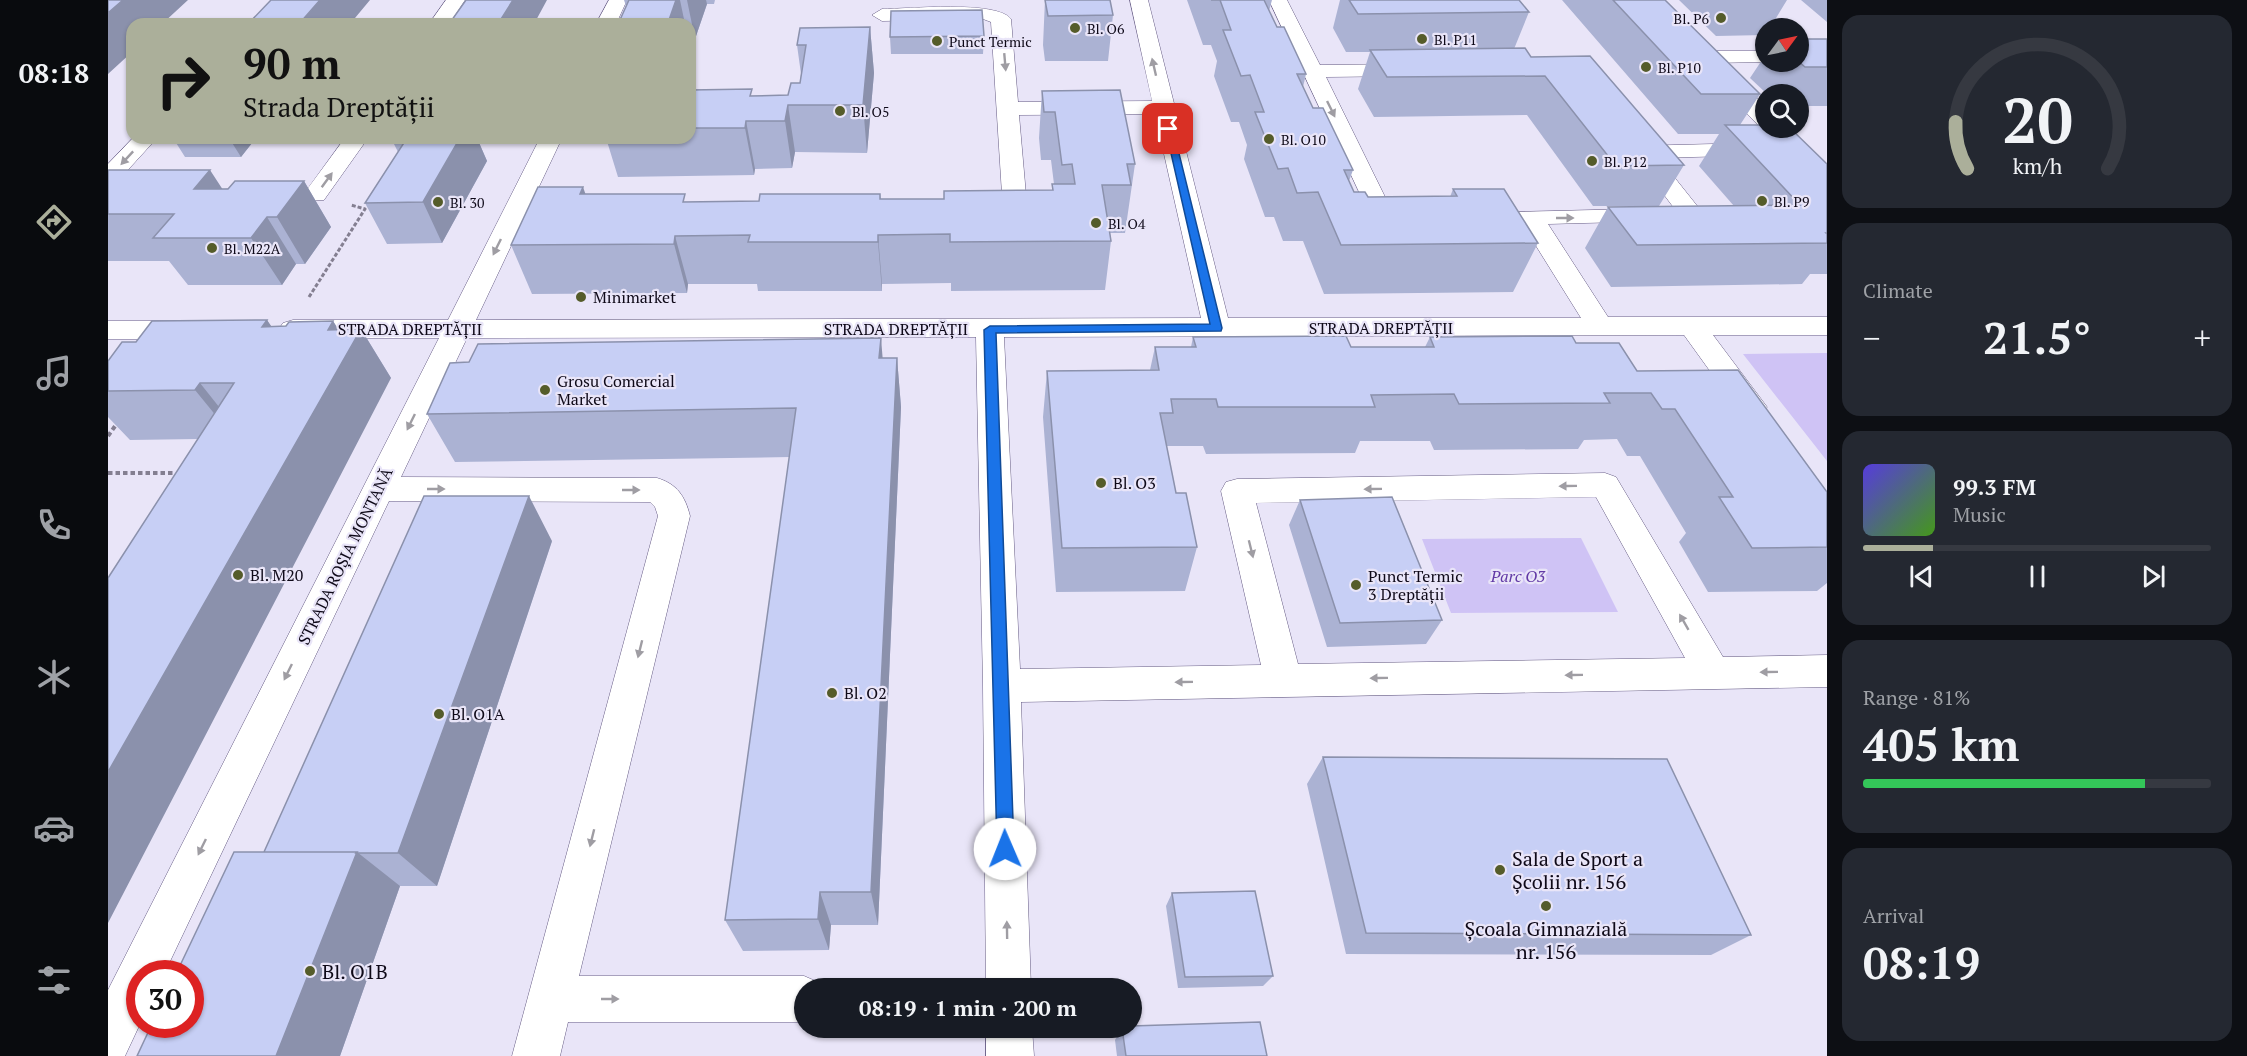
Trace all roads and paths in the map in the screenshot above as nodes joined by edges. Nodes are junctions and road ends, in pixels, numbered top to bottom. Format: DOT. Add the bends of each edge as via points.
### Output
graph roads {
  1 [pos="456,0"];
  2 [pos="618,0"];
  3 [pos="1138,0"];
  4 [pos="1278,0"];
  5 [pos="882,15"];
  6 [pos="443,18"];
  7 [pos="609,18"];
  8 [pos="1689,41"];
  9 [pos="1704,57"];
  10 [pos="1755,57"];
  11 [pos="1432,70"];
  12 [pos="1312,71"];
  13 [pos="1163,107"];
  14 [pos="1009,109"];
  15 [pos="1755,112"];
  16 [pos="1627,133"];
  17 [pos="1755,136"];
  18 [pos="142,144"];
  19 [pos="353,144"];
  20 [pos="549,144"];
  21 [pos="1642,151"];
  22 [pos="112,192"];
  23 [pos="315,195"];
  24 [pos="246,196"];
  25 [pos="954,205"];
  26 [pos="1531,218"];
  27 [pos="1827,326"];
  28 [pos="1692,327"];
  29 [pos="1217,328"];
  30 [pos="1601,328"];
  31 [pos="219,329"];
  32 [pos="278,329"];
  33 [pos="457,329"];
  34 [pos="108,330"];
  35 [pos="990,330"];
  36 [pos="122,416"];
  37 [pos="1770,431"];
  38 [pos="108,436"];
  39 [pos="175,472"];
  40 [pos="108,473"];
  41 [pos="378,489"];
  42 [pos="1827,670"];
  43 [pos="1713,673"];
  44 [pos="1283,680"];
  45 [pos="1002,686"];
  46 [pos="147,960"];
  47 [pos="1008,978"];
  48 [pos="551,999"];
  49 [pos="794,999"];
  50 [pos="126,1002"];
  51 [pos="1009,1038"];
  52 [pos="108,1039"];
  53 [pos="536,1056"];
  54 [pos="1010,1056"];
  1 -- 6 [label="street"];
  2 -- 7 [label="street"];
  13 -- 3 [label="street, one-way"];
  4 -- 12 [label="street"];
  5 -- 14 [label="street, one-way" via="985,14 1001,19"];
  8 -- 9 [label="street"];
  9 -- 10 [label="street"];
  9 -- 15 [label="street"];
  11 -- 12 [label="street"];
  12 -- 26 [label="street, one-way" via="1385,215"];
  13 -- 14 [label="street"];
  13 -- 29 [label="street"];
  14 -- 25 [label="street" via="1014,195 1009,202 999,205"];
  16 -- 21 [label="street"];
  17 -- 21 [label="street"];
  18 -- 22 [label="street, one-way"];
  23 -- 19 [label="street, one-way"];
  20 -- 33 [label="street, STRADA ROȘIA MONTANĂ, one-way" via="529,207"];
  26 -- 21 [label="street, one-way" via="1686,215 1690,212"];
  23 -- 24 [label="street"];
  23 -- 32 [label="path" via="365,209"];
  26 -- 30 [label="street"];
  27 -- 28 [label="street, STRADA DREPTĂȚII"];
  28 -- 30 [label="street, STRADA DREPTĂȚII"];
  28 -- 37 [label="street"];
  29 -- 30 [label="street, STRADA DREPTĂȚII"];
  29 -- 35 [label="street, STRADA DREPTĂȚII"];
  31 -- 34 [label="street"];
  32 -- 33 [label="street, STRADA DREPTĂȚII"];
  33 -- 35 [label="street, STRADA DREPTĂȚII"];
  33 -- 41 [label="street, STRADA ROȘIA MONTANĂ, one-way"];
  35 -- 45 [label="street"];
  36 -- 38 [label="path"];
  39 -- 40 [label="path"];
  41 -- 46 [label="street, STRADA ROȘIA MONTANĂ, one-way"];
  41 -- 48 [label="street, one-way" via="657,490 670,501 674,516"];
  42 -- 43 [label="street, one-way"];
  43 -- 44 [label="street, one-way"];
  43 -- 44 [label="street, one-way" via="1605,485 1237,491"];
  44 -- 45 [label="street, one-way"];
  47 -- 45 [label="street, one-way"];
  48 -- 49 [label="street, one-way"];
  48 -- 53 [label="street"];
  50 -- 52 [label="street, STRADA ROȘIA MONTANĂ"];
  51 -- 54 [label="street"];
}
